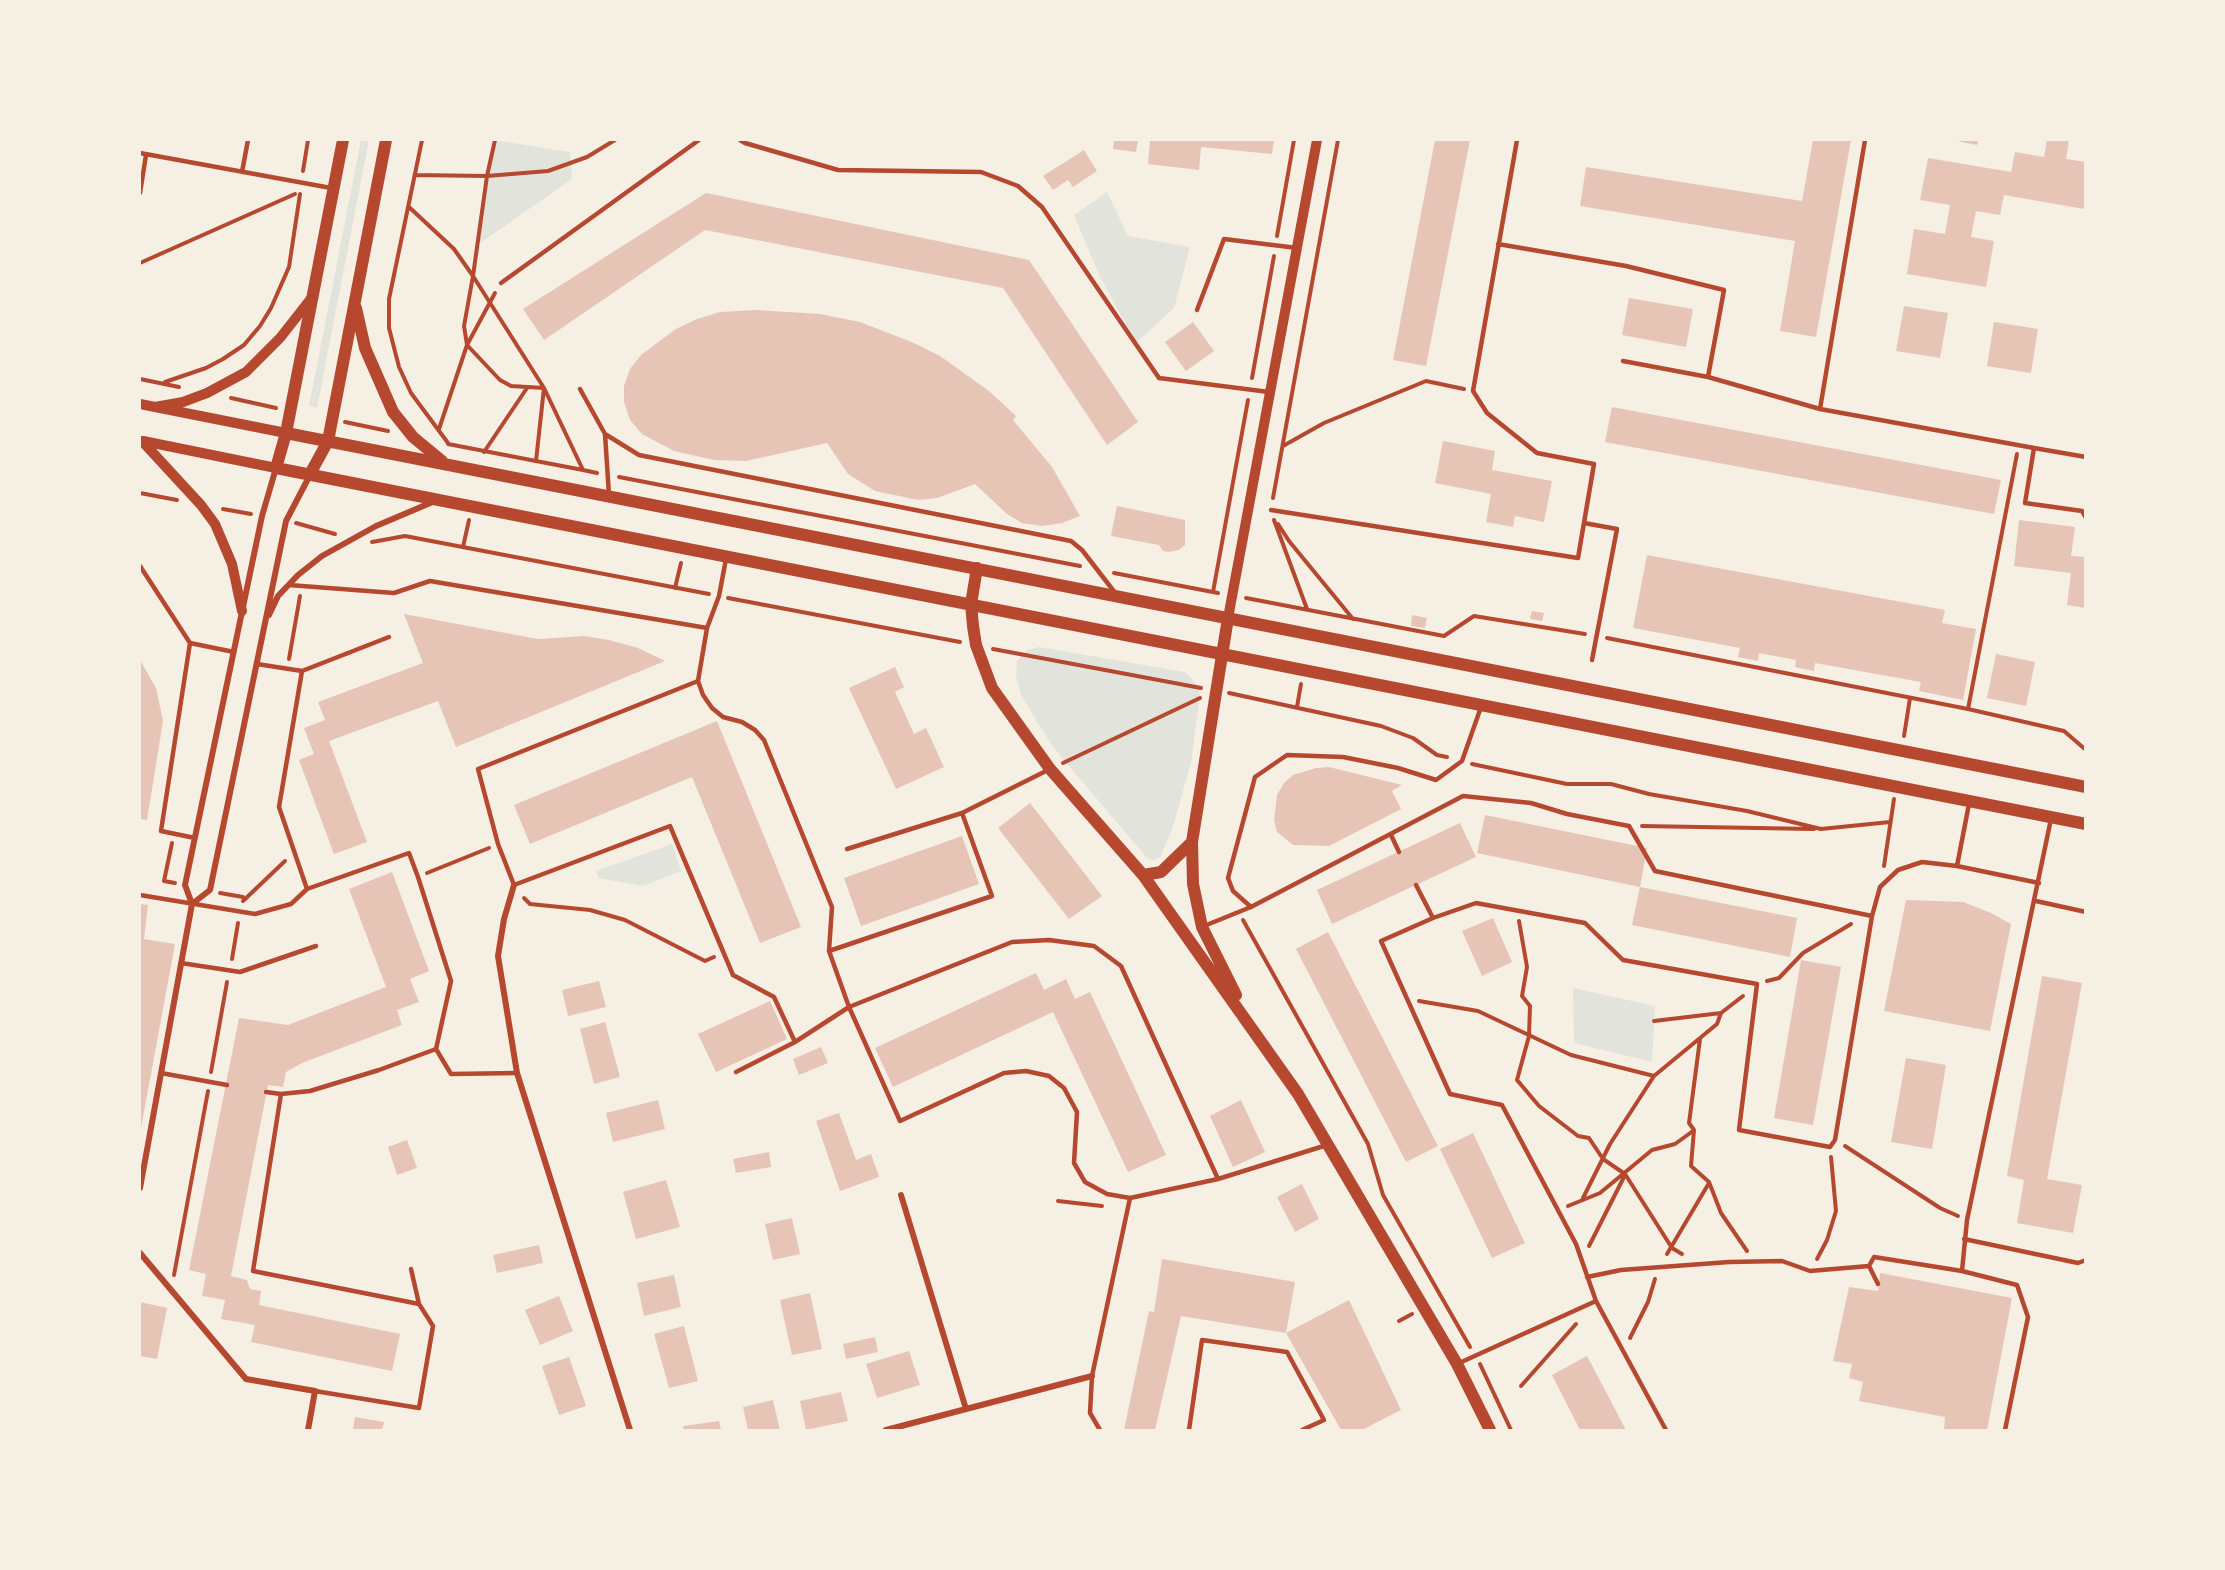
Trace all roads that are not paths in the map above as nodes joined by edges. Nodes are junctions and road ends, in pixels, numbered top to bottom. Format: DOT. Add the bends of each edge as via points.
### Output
graph roads {
  1 [pos="248,140"];
  2 [pos="343,140"];
  3 [pos="386,140"];
  4 [pos="699,140"];
  5 [pos="740,140"];
  6 [pos="1317,140"];
  7 [pos="1517,140"];
  8 [pos="1865,140"];
  9 [pos="140,153"];
  10 [pos="146,155"];
  11 [pos="242,172"];
  12 [pos="334,189"];
  13 [pos="140,194"];
  14 [pos="1498,244"];
  15 [pos="1297,248"];
  16 [pos="501,283"];
  17 [pos="313,296"];
  18 [pos="355,303"];
  19 [pos="1197,310"];
  20 [pos="1623,361"];
  21 [pos="1708,377"];
  22 [pos="580,389"];
  23 [pos="1270,392"];
  24 [pos="140,404"];
  25 [pos="155,407"];
  26 [pos="1820,409"];
  27 [pos="286,433"];
  28 [pos="605,434"];
  29 [pos="141,441"];
  30 [pos="328,441"];
  31 [pos="2034,448"];
  32 [pos="2085,457"];
  33 [pos="445,464"];
  34 [pos="276,468"];
  35 [pos="310,474"];
  36 [pos="609,496"];
  37 [pos="438,499"];
  38 [pos="1271,510"];
  39 [pos="2085,518"];
  40 [pos="1584,523"];
  41 [pos="727,556"];
  42 [pos="140,566"];
  43 [pos="977,568"];
  44 [pos="289,585"];
  45 [pos="1118,596"];
  46 [pos="972,604"];
  47 [pos="242,611"];
  48 [pos="1228,618"];
  49 [pos="265,623"];
  50 [pos="707,628"];
  51 [pos="388,637"];
  52 [pos="190,643"];
  53 [pos="234,652"];
  54 [pos="1222,654"];
  55 [pos="1592,660"];
  56 [pos="257,664"];
  57 [pos="302,671"];
  58 [pos="698,681"];
  59 [pos="1482,705"];
  60 [pos="1050,769"];
  61 [pos="2085,787"];
  62 [pos="1970,801"];
  63 [pos="962,813"];
  64 [pos="2051,817"];
  65 [pos="2085,824"];
  66 [pos="1390,835"];
  67 [pos="195,838"];
  68 [pos="1192,842"];
  69 [pos="847,849"];
  70 [pos="1398,852"];
  71 [pos="1957,866"];
  72 [pos="1143,875"];
  73 [pos="2039,883"];
  74 [pos="514,885"];
  75 [pos="1416,885"];
  76 [pos="307,889"];
  77 [pos="140,895"];
  78 [pos="2036,901"];
  79 [pos="192,904"];
  80 [pos="1251,907"];
  81 [pos="2085,912"];
  82 [pos="1869,915"];
  83 [pos="1433,918"];
  84 [pos="1202,927"];
  85 [pos="316,946"];
  86 [pos="829,951"];
  87 [pos="181,963"];
  88 [pos="849,1007"];
  89 [pos="1254,1031"];
  90 [pos="795,1042"];
  91 [pos="436,1049"];
  92 [pos="736,1072"];
  93 [pos="161,1073"];
  94 [pos="517,1073"];
  95 [pos="226,1085"];
  96 [pos="266,1092"];
  97 [pos="281,1094"];
  98 [pos="1330,1144"];
  99 [pos="1218,1179"];
  100 [pos="140,1188"];
  101 [pos="901,1195"];
  102 [pos="1130,1198"];
  103 [pos="1964,1239"];
  104 [pos="140,1253"];
  105 [pos="2085,1260"];
  106 [pos="1869,1266"];
  107 [pos="411,1269"];
  108 [pos="1962,1271"];
  109 [pos="1587,1277"];
  110 [pos="1878,1284"];
  111 [pos="1596,1300"];
  112 [pos="419,1304"];
  113 [pos="1457,1364"];
  114 [pos="1092,1376"];
  115 [pos="315,1391"];
  116 [pos="966,1409"];
  117 [pos="308,1431"];
  118 [pos="630,1431"];
  119 [pos="886,1431"];
  120 [pos="1100,1431"];
  121 [pos="1189,1431"];
  122 [pos="1302,1431"];
  123 [pos="1490,1431"];
  124 [pos="1666,1431"];
  125 [pos="2005,1431"];
  1 -- 11 [label="lane"];
  2 -- 12 [label="main road"];
  3 -- 18 [label="main road"];
  4 -- 16 [label="lane"];
  5 -- 23 [label="lane" via="838,170 981,172 1018,186 1042,207 1159,378"];
  6 -- 15 [label="street"];
  7 -- 14 [label="lane"];
  8 -- 26 [label="lane"];
  9 -- 10 [label="lane"];
  10 -- 11 [label="lane"];
  10 -- 13 [label="lane"];
  11 -- 12 [label="lane"];
  12 -- 17 [label="main road"];
  14 -- 21 [label="lane" via="1626,266 1724,290"];
  14 -- 40 [label="lane" via="1473,391 1487,413 1537,453 1594,464"];
  15 -- 19 [label="lane" via="1224,239"];
  15 -- 23 [label="street"];
  17 -- 25 [label="street" via="260,360 233,381 183,402"];
  17 -- 27 [label="main road"];
  18 -- 30 [label="main road"];
  18 -- 33 [label="main road" via="365,348 393,412"];
  20 -- 21 [label="lane"];
  21 -- 26 [label="lane"];
  22 -- 28 [label="lane"];
  23 -- 48 [label="street"];
  24 -- 25 [label="street"];
  25 -- 27 [label="street"];
  26 -- 31 [label="lane"];
  27 -- 30 [label="main road"];
  27 -- 34 [label="main road"];
  28 -- 36 [label="lane"];
  28 -- 45 [label="lane" via="639,455 1071,541"];
  29 -- 34 [label="street"];
  29 -- 47 [label="street" via="201,505 225,543"];
  30 -- 33 [label="main road"];
  30 -- 35 [label="main road"];
  31 -- 32 [label="lane"];
  31 -- 39 [label="lane" via="2025,503 2082,512"];
  33 -- 36 [label="main road"];
  34 -- 35 [label="main road"];
  34 -- 47 [label="street"];
  35 -- 37 [label="main road"];
  35 -- 49 [label="street" via="286,521"];
  36 -- 43 [label="main road"];
  37 -- 41 [label="main road"];
  37 -- 44 [label="street" via="352,538 322,556"];
  38 -- 40 [label="lane" via="1578,558"];
  40 -- 55 [label="lane" via="1617,529"];
  41 -- 46 [label="main road"];
  41 -- 50 [label="lane"];
  42 -- 52 [label="lane"];
  43 -- 45 [label="main road"];
  43 -- 46 [label="main road"];
  44 -- 49 [label="street" via="278,596"];
  44 -- 50 [label="lane" via="394,593 430,581"];
  45 -- 48 [label="main road"];
  46 -- 54 [label="main road"];
  46 -- 60 [label="main road" via="976,645 992,688"];
  47 -- 53 [label="street"];
  48 -- 54 [label="main road"];
  48 -- 61 [label="main road"];
  49 -- 56 [label="street"];
  50 -- 58 [label="lane"];
  51 -- 57 [label="lane"];
  52 -- 53 [label="lane"];
  52 -- 67 [label="lane" via="161,831"];
  53 -- 67 [label="street"];
  54 -- 59 [label="main road"];
  54 -- 68 [label="main road"];
  56 -- 57 [label="lane"];
  56 -- 79 [label="street" via="210,890"];
  57 -- 76 [label="lane" via="279,807"];
  58 -- 74 [label="lane" via="477,769"];
  58 -- 86 [label="lane" via="712,708 723,717 742,722 764,740 832,907"];
  59 -- 62 [label="main road"];
  59 -- 80 [label="lane" via="1462,761 1436,780 1343,757 1287,754 1255,777 1228,878 1233,891"];
  60 -- 63 [label="lane"];
  60 -- 72 [label="main road"];
  62 -- 64 [label="main road"];
  62 -- 71 [label="lane"];
  63 -- 69 [label="lane"];
  63 -- 86 [label="lane" via="992,896"];
  64 -- 65 [label="main road"];
  64 -- 73 [label="lane"];
  66 -- 70 [label="lane"];
  66 -- 80 [label="lane"];
  66 -- 82 [label="lane" via="1463,796 1531,802 1567,814 1629,826 1655,871"];
  67 -- 79 [label="street" via="185,885"];
  68 -- 72 [label="main road" via="1161,872"];
  68 -- 84 [label="main road" via="1192,884"];
  71 -- 73 [label="lane"];
  71 -- 82 [label="lane" via="1922,862 1898,870 1880,887"];
  72 -- 89 [label="main road"];
  73 -- 78 [label="lane"];
  74 -- 90 [label="lane" via="670,826 733,975 774,997"];
  74 -- 94 [label="street" via="498,956"];
  75 -- 83 [label="lane"];
  76 -- 79 [label="lane" via="291,904 255,914"];
  76 -- 91 [label="lane" via="409,853 450,981"];
  77 -- 79 [label="lane"];
  78 -- 81 [label="lane"];
  78 -- 103 [label="lane"];
  79 -- 87 [label="street"];
  80 -- 84 [label="lane"];
  82 -- 83 [label="lane" via="1836,1140 1830,1147 1739,1130 1757,984 1623,960 1585,923 1476,903"];
  83 -- 109 [label="lane" via="1381,941 1450,1094 1502,1105 1576,1244"];
  84 -- 89 [label="main road"];
  85 -- 87 [label="lane" via="240,972"];
  86 -- 88 [label="lane"];
  87 -- 93 [label="street"];
  88 -- 90 [label="lane"];
  88 -- 99 [label="lane" via="1012,942 1049,940 1094,946 1121,966"];
  88 -- 102 [label="lane" via="900,1121 1004,1073 1026,1071 1049,1076 1064,1088 1077,1112 1074,1163 1085,1182 1107,1194"];
  89 -- 98 [label="main road"];
  90 -- 92 [label="lane"];
  91 -- 94 [label="lane" via="451,1074"];
  91 -- 97 [label="lane" via="310,1091"];
  93 -- 95 [label="lane"];
  93 -- 100 [label="street"];
  94 -- 118 [label="street"];
  96 -- 97 [label="lane"];
  97 -- 112 [label="lane" via="253,1271"];
  98 -- 99 [label="lane"];
  98 -- 113 [label="main road"];
  99 -- 102 [label="lane"];
  101 -- 116 [label="street"];
  102 -- 114 [label="lane"];
  103 -- 105 [label="lane" via="2078,1263"];
  103 -- 108 [label="lane"];
  104 -- 115 [label="street" via="246,1379"];
  106 -- 108 [label="lane" via="1874,1257"];
  106 -- 109 [label="lane" via="1810,1271 1782,1261 1754,1261 1621,1270"];
  106 -- 110 [label="lane"];
  107 -- 112 [label="lane"];
  108 -- 125 [label="lane" via="2017,1285 2028,1317"];
  109 -- 111 [label="lane"];
  111 -- 113 [label="lane"];
  111 -- 124 [label="lane"];
  112 -- 115 [label="lane" via="433,1326 419,1408"];
  113 -- 123 [label="main road"];
  114 -- 116 [label="street"];
  114 -- 120 [label="lane" via="1090,1413"];
  115 -- 117 [label="street"];
  116 -- 119 [label="street"];
  121 -- 122 [label="lane" via="1202,1340 1287,1352 1324,1420"];
}
